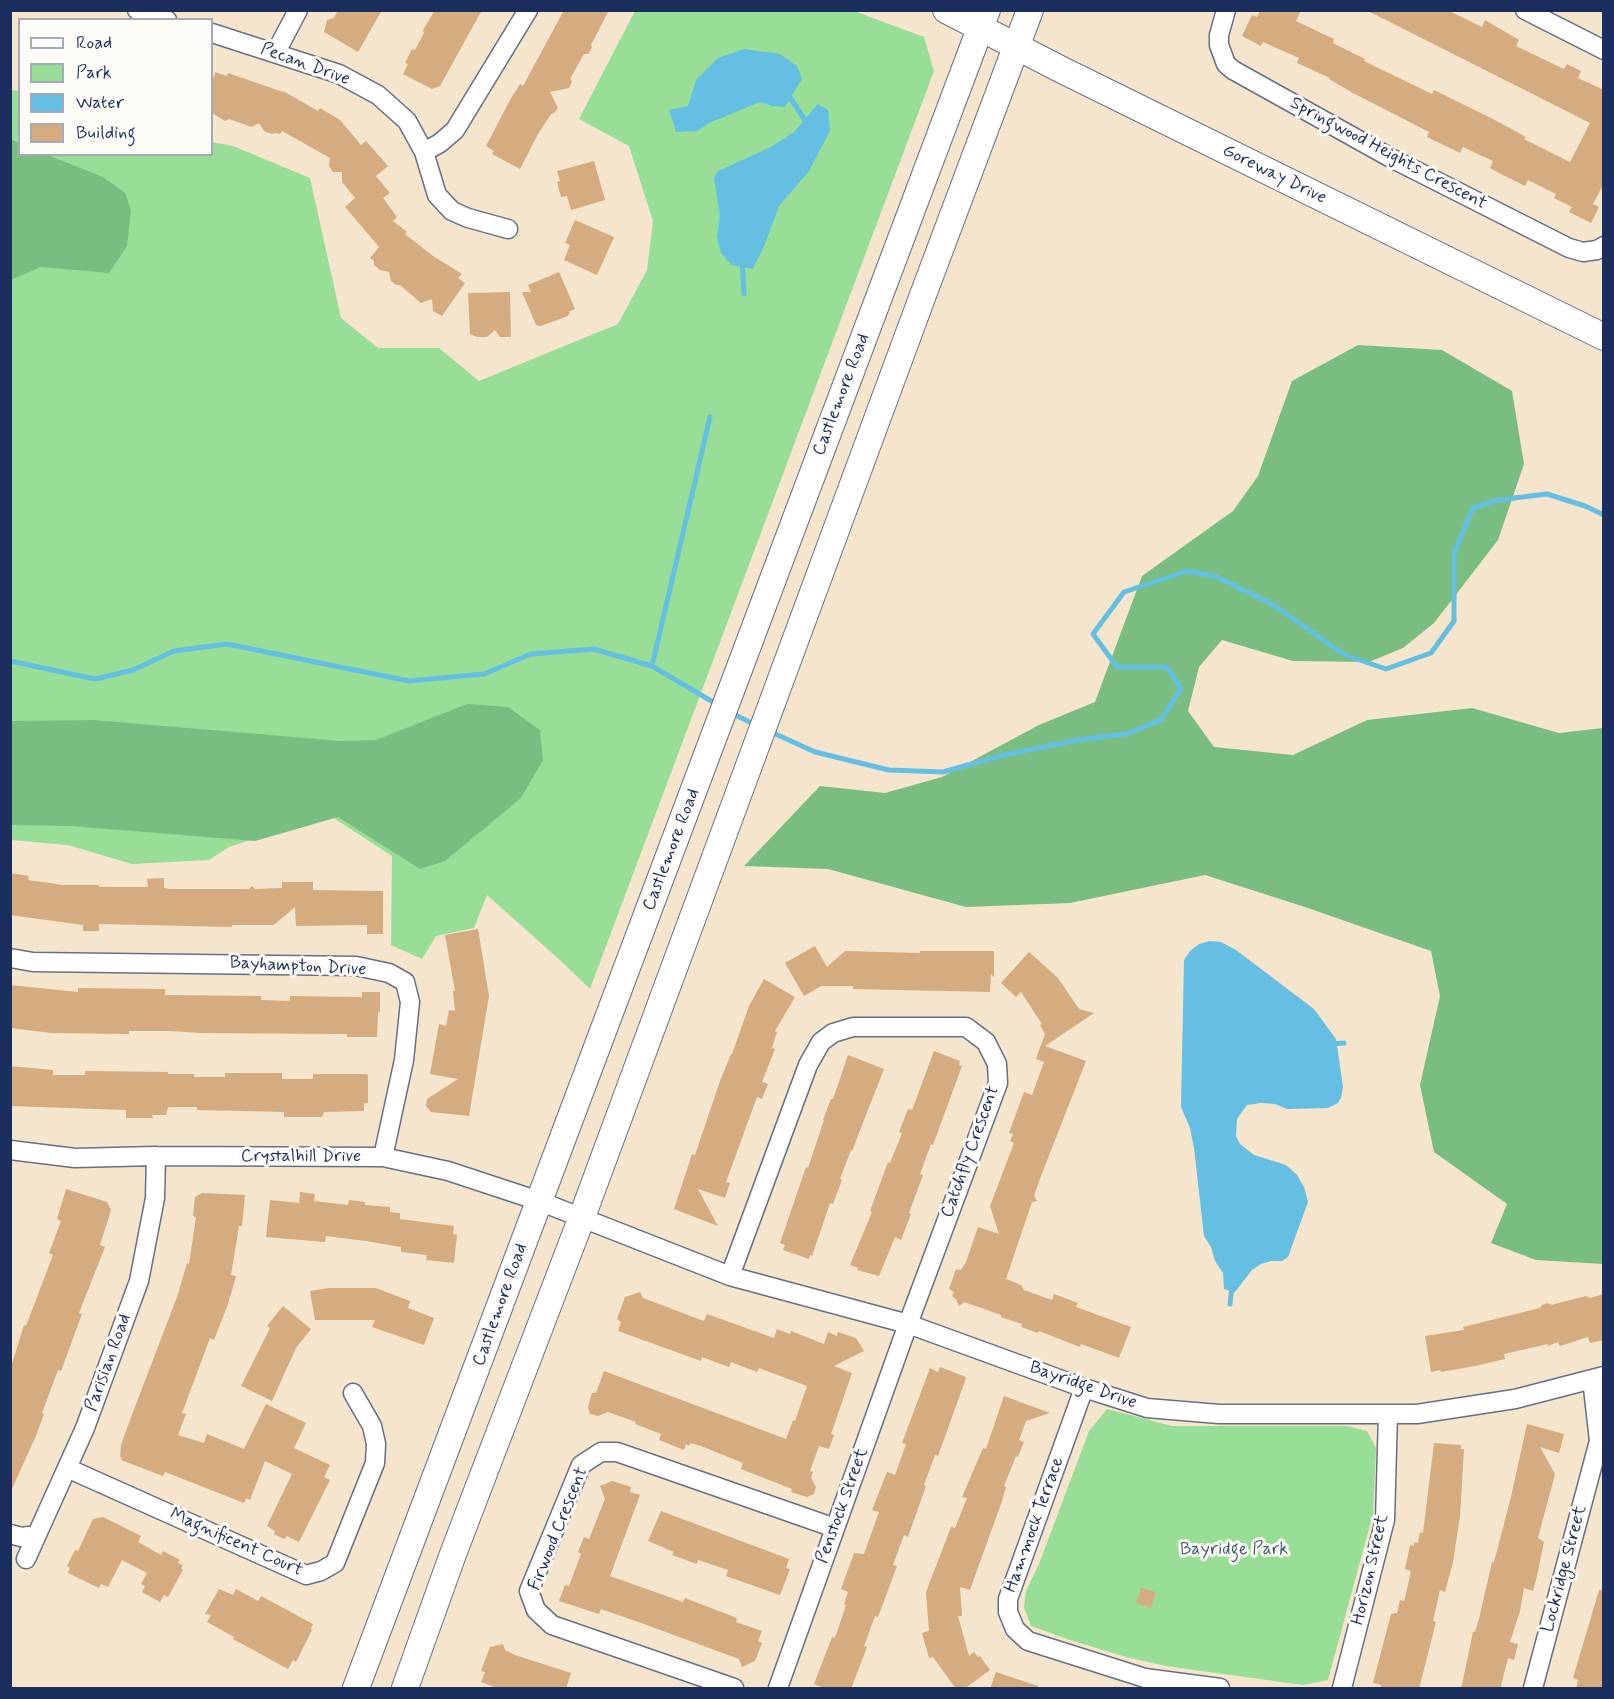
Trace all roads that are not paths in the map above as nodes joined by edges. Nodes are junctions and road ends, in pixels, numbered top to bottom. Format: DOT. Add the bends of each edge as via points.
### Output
graph roads {
  1 [pos="137,10"];
  2 [pos="298,10"];
  3 [pos="528,10"];
  4 [pos="946,10"];
  5 [pos="1030,10"];
  6 [pos="1226,10"];
  7 [pos="1525,10"];
  8 [pos="161,18"];
  9 [pos="983,19"];
  10 [pos="213,33"];
  11 [pos="1016,46"];
  12 [pos="1604,50"];
  13 [pos="276,52"];
  14 [pos="424,152"];
  15 [pos="508,229"];
  16 [pos="1604,246"];
  17 [pos="1604,338"];
  18 [pos="10,958"];
  19 [pos="10,1150"];
  20 [pos="156,1156"];
  21 [pos="383,1157"];
  22 [pos="539,1201"];
  23 [pos="582,1217"];
  24 [pos="730,1276"];
  25 [pos="908,1324"];
  26 [pos="1598,1377"];
  27 [pos="1084,1388"];
  28 [pos="353,1393"];
  29 [pos="1388,1414"];
  30 [pos="67,1468"];
  31 [pos="835,1528"];
  32 [pos="10,1534"];
  33 [pos="37,1535"];
  34 [pos="26,1559"];
  35 [pos="1143,1683"];
  36 [pos="356,1689"];
  37 [pos="405,1689"];
  38 [pos="734,1689"];
  39 [pos="778,1689"];
  40 [pos="1220,1689"];
  41 [pos="1342,1689"];
  42 [pos="1533,1689"];
  1 -- 8 [label="street"];
  2 -- 13 [label="street"];
  3 -- 14 [label="street" via="455,130"];
  4 -- 9 [label="main road, Goreway Drive"];
  5 -- 11 [label="main road"];
  6 -- 16 [label="street, Springwood Heights Crescent" via="1219,45 1226,64 1233,70 1391,158 1569,249 1583,252"];
  7 -- 12 [label="street"];
  9 -- 11 [label="main road, Goreway Drive"];
  9 -- 22 [label="main road, Castlemore Road"];
  10 -- 13 [label="street, Pecan Drive"];
  11 -- 17 [label="main road, Goreway Drive"];
  11 -- 23 [label="main road"];
  13 -- 14 [label="street, Pecan Drive" via="339,74 378,95 407,121"];
  14 -- 15 [label="street, Pecan Drive" via="437,195 452,211"];
  18 -- 21 [label="street, Bayhampton Drive" via="33,962 356,966 390,973 405,982 410,1002 404,1060"];
  19 -- 20 [label="street, Crystalhill Drive" via="75,1158"];
  20 -- 21 [label="street, Crystalhill Drive"];
  20 -- 30 [label="street, Parisian Road" via="155,1198 139,1281"];
  21 -- 22 [label="street, Crystalhill Drive" via="448,1171"];
  22 -- 23 [label="street, Crystalhill Drive"];
  22 -- 36 [label="main road, Castlemore Road"];
  23 -- 24 [label="street, Bayridge Drive"];
  23 -- 37 [label="main road"];
  24 -- 25 [label="street, Bayridge Drive"];
  24 -- 25 [label="street, Catchfly Crescent" via="808,1065 821,1042 833,1033 853,1027 966,1027 987,1042 997,1064 998,1083"];
  25 -- 27 [label="street, Bayridge Drive"];
  25 -- 31 [label="street, Penstock Street"];
  26 -- 29 [label="street, Bayridge Drive" via="1515,1399 1417,1414"];
  26 -- 42 [label="street, Lockridge Street" via="1599,1441"];
  27 -- 29 [label="street, Bayridge Drive" via="1147,1408 1168,1410 1219,1414"];
  27 -- 35 [label="street, Hammock Terrace" via="1008,1599 1008,1612 1014,1629 1028,1641"];
  28 -- 30 [label="street, Magnificent Court" via="372,1426 375,1463 335,1563 306,1575"];
  29 -- 41 [label="street, Horizon Street" via="1385,1520"];
  30 -- 33 [label="street, Parisian Road"];
  31 -- 38 [label="street, Firwood Crescent" via="617,1452 601,1452 581,1465 529,1591 536,1610 552,1625"];
  31 -- 39 [label="street, Penstock Street"];
  32 -- 33 [label="street"];
  33 -- 34 [label="street, Parisian Road"];
  35 -- 40 [label="street, Hammock Terrace"];
}
